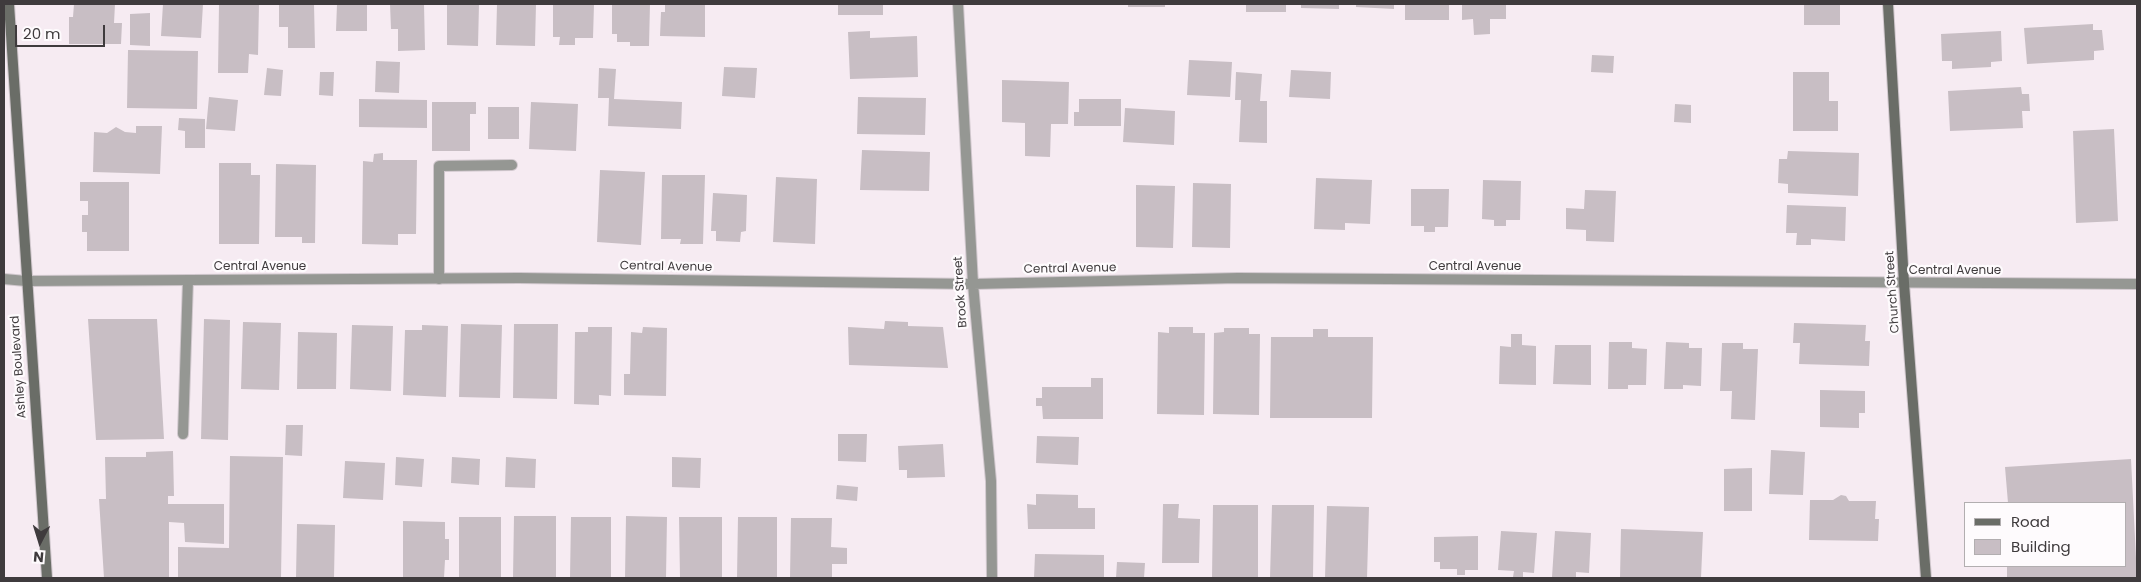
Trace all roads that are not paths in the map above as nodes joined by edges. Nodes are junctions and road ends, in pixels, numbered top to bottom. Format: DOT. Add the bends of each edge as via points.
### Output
graph roads {
  1 [pos="9,4"];
  2 [pos="958,4"];
  3 [pos="1888,4"];
  4 [pos="512,165"];
  5 [pos="4,279"];
  6 [pos="438,279"];
  7 [pos="188,280"];
  8 [pos="26,281"];
  9 [pos="1904,283"];
  10 [pos="972,284"];
  11 [pos="2137,284"];
  12 [pos="183,434"];
  13 [pos="47,578"];
  14 [pos="992,578"];
  15 [pos="1926,578"];
  1 -- 8 [label="main road, Ashley Boulevard"];
  2 -- 10 [label="street, Brook Street"];
  3 -- 9 [label="main road, Church Street"];
  4 -- 6 [label="street" via="439,166"];
  5 -- 8 [label="street, Central Avenue"];
  6 -- 7 [label="street, Central Avenue"];
  6 -- 10 [label="street, Central Avenue"];
  7 -- 8 [label="street, Central Avenue"];
  7 -- 12 [label="street"];
  8 -- 13 [label="main road, Ashley Boulevard"];
  9 -- 10 [label="street, Central Avenue" via="1238,278"];
  9 -- 11 [label="street, Central Avenue"];
  9 -- 15 [label="main road, Church Street"];
  10 -- 14 [label="street, Brook Street" via="991,481"];
}
